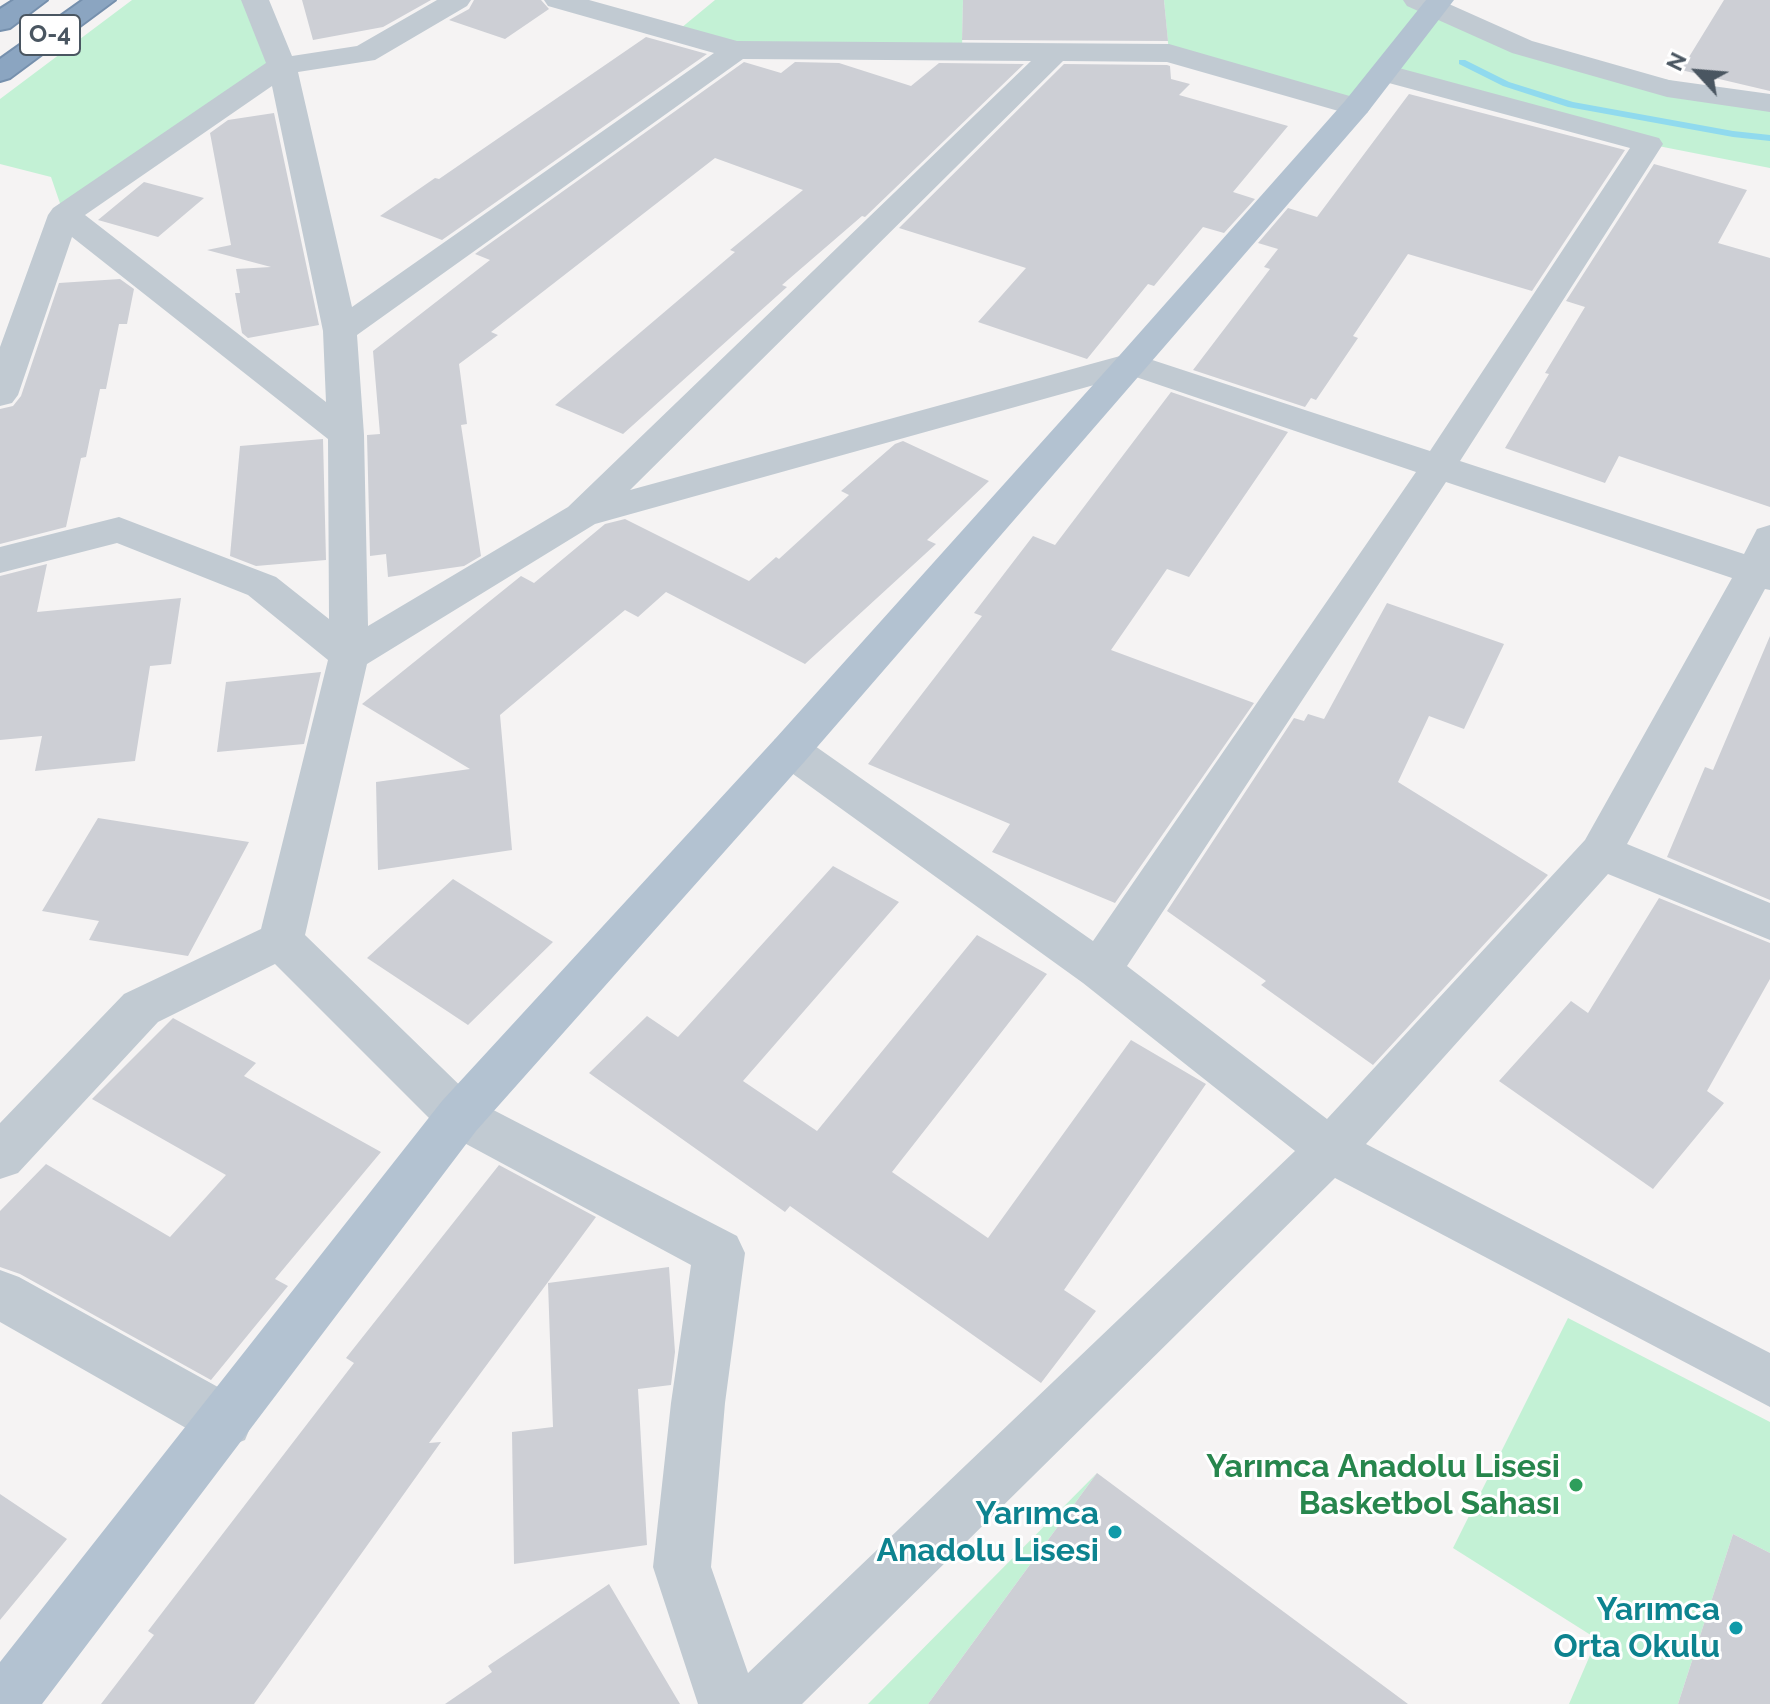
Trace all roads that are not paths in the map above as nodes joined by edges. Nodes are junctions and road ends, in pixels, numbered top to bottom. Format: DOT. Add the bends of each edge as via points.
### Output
graph roads {
  1 [pos="33,0"];
  2 [pos="101,0"];
  3 [pos="255,0"];
  4 [pos="457,0"];
  5 [pos="558,0"];
  6 [pos="1430,3"];
  7 [pos="0,22"];
  8 [pos="736,50"];
  9 [pos="1057,51"];
  10 [pos="282,66"];
  11 [pos="0,72"];
  12 [pos="1384,73"];
  13 [pos="1770,103"];
  14 [pos="1356,107"];
  15 [pos="64,215"];
  16 [pos="340,331"];
  17 [pos="1131,364"];
  18 [pos="0,395"];
  19 [pos="346,435"];
  20 [pos="1437,468"];
  21 [pos="581,516"];
  22 [pos="0,560"];
  23 [pos="1765,562"];
  24 [pos="349,656"];
  25 [pos="790,750"];
  26 [pos="1601,852"];
  27 [pos="1770,922"];
  28 [pos="281,940"];
  29 [pos="1099,970"];
  30 [pos="459,1116"];
  31 [pos="1330,1150"];
  32 [pos="0,1157"];
  33 [pos="0,1294"];
  34 [pos="1770,1381"];
  35 [pos="226,1421"];
  36 [pos="5,1704"];
  37 [pos="728,1704"];
  38 [pos="759,1704"];
  1 -- 7 [label="highway, O-4"];
  2 -- 11 [label="highway, O-4"];
  3 -- 10 [label="street"];
  4 -- 10 [label="street" via="365,54"];
  5 -- 8 [label="street"];
  6 -- 12 [label="main road"];
  6 -- 13 [label="street" via="1551,56 1667,88"];
  8 -- 9 [label="street"];
  8 -- 16 [label="street"];
  9 -- 14 [label="street" via="1169,53"];
  9 -- 21 [label="street"];
  10 -- 15 [label="street"];
  10 -- 16 [label="street"];
  12 -- 14 [label="main road"];
  12 -- 20 [label="street" via="1648,144"];
  14 -- 17 [label="main road"];
  15 -- 18 [label="street"];
  15 -- 19 [label="street"];
  16 -- 19 [label="street"];
  17 -- 20 [label="street"];
  17 -- 21 [label="street"];
  17 -- 25 [label="main road"];
  19 -- 24 [label="street"];
  20 -- 23 [label="street"];
  20 -- 29 [label="street"];
  21 -- 24 [label="street"];
  22 -- 24 [label="street" via="119,530 262,586"];
  23 -- 26 [label="street"];
  24 -- 28 [label="street"];
  25 -- 29 [label="street"];
  25 -- 30 [label="main road"];
  26 -- 27 [label="street"];
  26 -- 31 [label="street"];
  28 -- 30 [label="street"];
  28 -- 32 [label="street" via="141,1008"];
  29 -- 31 [label="street"];
  30 -- 35 [label="main road"];
  30 -- 37 [label="street" via="719,1253 682,1567"];
  31 -- 34 [label="street"];
  31 -- 38 [label="street"];
  33 -- 35 [label="street"];
  35 -- 36 [label="main road"];
}
